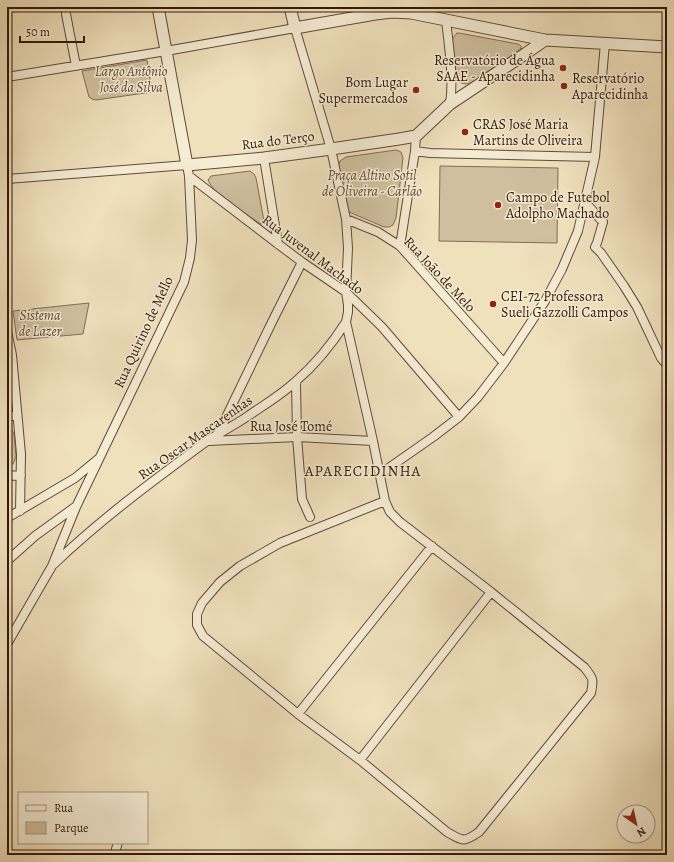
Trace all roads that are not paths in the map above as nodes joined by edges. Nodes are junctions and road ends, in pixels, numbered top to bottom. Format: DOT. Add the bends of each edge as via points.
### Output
graph roads {
  1 [pos="66,7"];
  2 [pos="158,7"];
  3 [pos="290,7"];
  4 [pos="446,20"];
  5 [pos="295,28"];
  6 [pos="517,35"];
  7 [pos="545,40"];
  8 [pos="605,43"];
  9 [pos="667,47"];
  10 [pos="166,51"];
  11 [pos="526,54"];
  12 [pos="76,66"];
  13 [pos="7,77"];
  14 [pos="450,104"];
  15 [pos="416,136"];
  16 [pos="331,149"];
  17 [pos="414,151"];
  18 [pos="595,157"];
  19 [pos="264,158"];
  20 [pos="188,171"];
  21 [pos="7,179"];
  22 [pos="585,202"];
  23 [pos="346,219"];
  24 [pos="278,244"];
  25 [pos="400,246"];
  26 [pos="302,262"];
  27 [pos="346,292"];
  28 [pos="346,322"];
  29 [pos="7,331"];
  30 [pos="504,363"];
  31 [pos="667,365"];
  32 [pos="296,382"];
  33 [pos="7,416"];
  34 [pos="17,416"];
  35 [pos="459,417"];
  36 [pos="218,434"];
  37 [pos="297,438"];
  38 [pos="209,440"];
  39 [pos="374,441"];
  40 [pos="101,456"];
  41 [pos="380,474"];
  42 [pos="21,475"];
  43 [pos="7,476"];
  44 [pos="385,501"];
  45 [pos="76,507"];
  46 [pos="20,511"];
  47 [pos="310,517"];
  48 [pos="7,518"];
  49 [pos="432,546"];
  50 [pos="7,561"];
  51 [pos="52,566"];
  52 [pos="491,592"];
  53 [pos="7,644"];
  54 [pos="298,714"];
  55 [pos="360,760"];
  56 [pos="118,844"];
  57 [pos="114,855"];
  1 -- 12 [label="street"];
  2 -- 10 [label="street, Rua Quirino de Mello"];
  3 -- 5 [label="street"];
  4 -- 5 [label="street" via="392,12"];
  4 -- 6 [label="street"];
  4 -- 14 [label="street" via="452,96"];
  5 -- 10 [label="street"];
  5 -- 16 [label="street"];
  6 -- 7 [label="street"];
  6 -- 11 [label="street" via="526,45"];
  7 -- 8 [label="street"];
  7 -- 11 [label="street"];
  8 -- 9 [label="street"];
  8 -- 18 [label="street"];
  10 -- 12 [label="street"];
  10 -- 20 [label="street, Rua Quirino de Mello"];
  11 -- 14 [label="street"];
  12 -- 13 [label="street"];
  14 -- 15 [label="street"];
  15 -- 16 [label="street, Rua do Terço"];
  15 -- 17 [label="street"];
  16 -- 19 [label="street, Rua do Terço"];
  16 -- 23 [label="street"];
  17 -- 18 [label="street"];
  17 -- 25 [label="street"];
  18 -- 22 [label="street"];
  19 -- 20 [label="street, Rua do Terço"];
  19 -- 24 [label="street"];
  20 -- 21 [label="street, Rua do Terço"];
  20 -- 24 [label="street, Rua Juvenal Machado"];
  20 -- 40 [label="street, Rua Quirino de Mello" via="192,240 184,282"];
  22 -- 30 [label="street" via="578,230 546,301"];
  22 -- 31 [label="street" via="603,222 595,247 637,307 658,354"];
  23 -- 25 [label="street, Rua João de Melo" via="378,232"];
  23 -- 27 [label="street"];
  24 -- 26 [label="street, Rua Juvenal Machado"];
  25 -- 30 [label="street, Rua João de Melo"];
  26 -- 27 [label="street, Rua Juvenal Machado"];
  26 -- 36 [label="street"];
  27 -- 28 [label="street"];
  27 -- 35 [label="street, Rua Juvenal Machado" via="382,327"];
  28 -- 32 [label="street, Rua Oscar Mascarenhas" via="329,346"];
  28 -- 39 [label="street"];
  29 -- 34 [label="street" via="12,356"];
  30 -- 35 [label="street"];
  32 -- 36 [label="street, Rua Oscar Mascarenhas"];
  32 -- 37 [label="street"];
  33 -- 34 [label="street"];
  34 -- 42 [label="street"];
  35 -- 41 [label="street"];
  36 -- 38 [label="street, Rua Oscar Mascarenhas"];
  37 -- 38 [label="street, Rua José Tomé"];
  37 -- 39 [label="street, Rua José Tomé"];
  37 -- 47 [label="street" via="302,499"];
  38 -- 51 [label="street, Rua Oscar Mascarenhas" via="120,507"];
  39 -- 41 [label="street"];
  40 -- 45 [label="street, Rua Quirino de Mello"];
  40 -- 46 [label="street" via="76,478"];
  41 -- 44 [label="street"];
  42 -- 43 [label="street"];
  42 -- 46 [label="street"];
  44 -- 49 [label="street" via="390,512 400,522"];
  44 -- 54 [label="street" via="280,543 240,566 220,582 199,609 197,625 202,636"];
  45 -- 50 [label="street" via="35,536"];
  45 -- 51 [label="street, Rua Quirino de Mello"];
  46 -- 48 [label="street"];
  49 -- 52 [label="street"];
  49 -- 54 [label="street"];
  51 -- 53 [label="street, Rua Quirino de Mello"];
  52 -- 55 [label="street"];
  52 -- 55 [label="street" via="584,667 592,676 591,693 479,832 470,838 461,840 447,832"];
  54 -- 55 [label="street"];
  56 -- 57 [label="street"];
}
